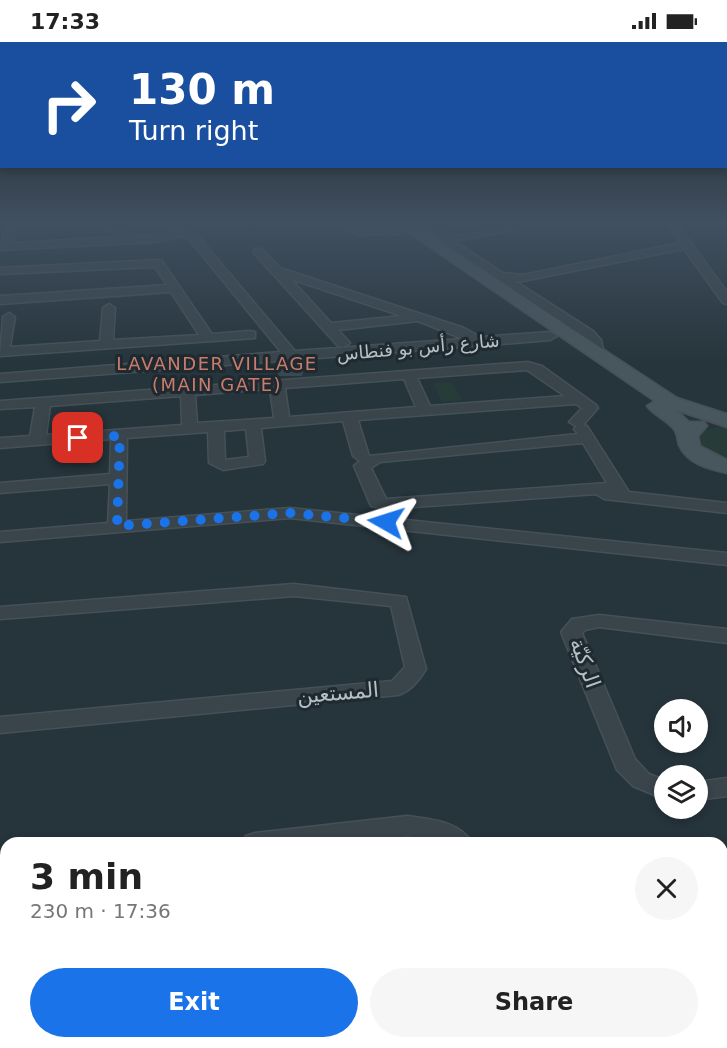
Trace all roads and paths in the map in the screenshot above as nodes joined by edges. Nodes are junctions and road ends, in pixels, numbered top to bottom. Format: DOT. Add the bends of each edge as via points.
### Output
graph roads {
  1 [pos="164,270"];
  2 [pos="220,270"];
  3 [pos="458,270"];
  4 [pos="487,270"];
  5 [pos="493,270"];
  6 [pos="574,270"];
  7 [pos="705,270"];
  8 [pos="277,272"];
  9 [pos="520,282"];
  10 [pos="177,288"];
  11 [pos="0,300"];
  12 [pos="727,300"];
  13 [pos="109,308"];
  14 [pos="9,317"];
  15 [pos="422,318"];
  16 [pos="329,327"];
  17 [pos="250,335"];
  18 [pos="550,336"];
  19 [pos="208,338"];
  20 [pos="472,342"];
  21 [pos="106,344"];
  22 [pos="344,344"];
  23 [pos="69,347"];
  24 [pos="53,348"];
  25 [pos="1,352"];
  26 [pos="597,354"];
  27 [pos="292,357"];
  28 [pos="240,361"];
  29 [pos="215,363"];
  30 [pos="67,373"];
  31 [pos="408,374"];
  32 [pos="48,375"];
  33 [pos="0,378"];
  34 [pos="277,385"];
  35 [pos="246,387"];
  36 [pos="220,389"];
  37 [pos="188,391"];
  38 [pos="579,399"];
  39 [pos="562,400"];
  40 [pos="43,401"];
  41 [pos="0,405"];
  42 [pos="426,412"];
  43 [pos="350,418"];
  44 [pos="727,421"];
  45 [pos="577,422"];
  46 [pos="282,423"];
  47 [pos="253,425"];
  48 [pos="216,428"];
  49 [pos="190,430"];
  50 [pos="688,435"];
  51 [pos="120,436"];
  52 [pos="587,438"];
  53 [pos="37,441"];
  54 [pos="0,444"];
  55 [pos="361,456"];
  56 [pos="727,468"];
  57 [pos="118,478"];
  58 [pos="0,488"];
  59 [pos="621,492"];
  60 [pos="376,500"];
  61 [pos="727,508"];
  62 [pos="363,520"];
  63 [pos="117,526"];
  64 [pos="0,537"];
  65 [pos="727,559"];
  66 [pos="0,613"];
  67 [pos="727,636"];
  68 [pos="0,725"];
  69 [pos="654,786"];
  70 [pos="727,787"];
  71 [pos="708,790"];
  72 [pos="309,837"];
  73 [pos="449,837"];
  1 -- 10 [label="street"];
  2 -- 27 [label="street"];
  3 -- 18 [label="main road"];
  4 -- 26 [label="main road"];
  5 -- 9 [label="street"];
  6 -- 9 [label="street"];
  7 -- 12 [label="street"];
  8 -- 15 [label="street"];
  8 -- 16 [label="street"];
  9 -- 26 [label="street" via="588,334 594,340"];
  10 -- 11 [label="street"];
  10 -- 19 [label="street"];
  13 -- 21 [label="street"];
  14 -- 25 [label="street"];
  15 -- 16 [label="street"];
  15 -- 20 [label="street" via="452,329"];
  16 -- 22 [label="street"];
  17 -- 19 [label="street"];
  18 -- 20 [label="street, شارع رأس بو فنطاس"];
  18 -- 50 [label="main road" via="671,415"];
  19 -- 21 [label="street"];
  20 -- 27 [label="street, شارع رأس بو فنطاس"];
  21 -- 23 [label="street"];
  23 -- 24 [label="street"];
  23 -- 30 [label="street"];
  24 -- 25 [label="street"];
  24 -- 32 [label="street"];
  26 -- 44 [label="main road" via="670,402"];
  27 -- 28 [label="street, شارع رأس بو فنطاس"];
  28 -- 29 [label="street, شارع رأس بو فنطاس"];
  28 -- 35 [label="street"];
  29 -- 30 [label="street, شارع رأس بو فنطاس"];
  29 -- 36 [label="street"];
  30 -- 32 [label="street, شارع رأس بو فنطاس"];
  31 -- 34 [label="street"];
  31 -- 38 [label="street" via="528,366"];
  31 -- 42 [label="street"];
  32 -- 33 [label="street, شارع رأس بو فنطاس"];
  34 -- 35 [label="street"];
  34 -- 46 [label="street"];
  35 -- 36 [label="street"];
  36 -- 37 [label="street"];
  37 -- 40 [label="street"];
  37 -- 49 [label="street"];
  38 -- 39 [label="street"];
  38 -- 45 [label="street" via="591,410"];
  39 -- 42 [label="street"];
  39 -- 45 [label="street"];
  40 -- 41 [label="street"];
  40 -- 53 [label="street"];
  42 -- 43 [label="street"];
  43 -- 46 [label="street"];
  43 -- 55 [label="street"];
  44 -- 50 [label="main road" via="702,424"];
  45 -- 52 [label="street"];
  46 -- 47 [label="street"];
  47 -- 48 [label="street"];
  47 -- 48 [label="street" via="257,461 223,465 217,462"];
  48 -- 49 [label="street"];
  49 -- 51 [label="street"];
  50 -- 56 [label="main road" via="688,444 696,454"];
  51 -- 53 [label="street"];
  51 -- 57 [label="street"];
  52 -- 59 [label="street"];
  52 -- 60 [label="street" via="368,460 362,466"];
  53 -- 54 [label="street"];
  57 -- 58 [label="street"];
  57 -- 63 [label="street"];
  59 -- 60 [label="street" via="562,489 386,504"];
  59 -- 61 [label="street"];
  60 -- 62 [label="street" via="359,511"];
  62 -- 63 [label="street" via="290,513"];
  62 -- 65 [label="street" via="433,520"];
  63 -- 64 [label="street"];
  66 -- 68 [label="street, المستعين" via="294,590 399,601 416,669 398,688"];
  67 -- 69 [label="street, الركيّة" via="599,621 579,624 571,632 625,764 641,780"];
  70 -- 71 [label="street"];
  72 -- 73 [label="street" via="407,826 439,831"];
}
